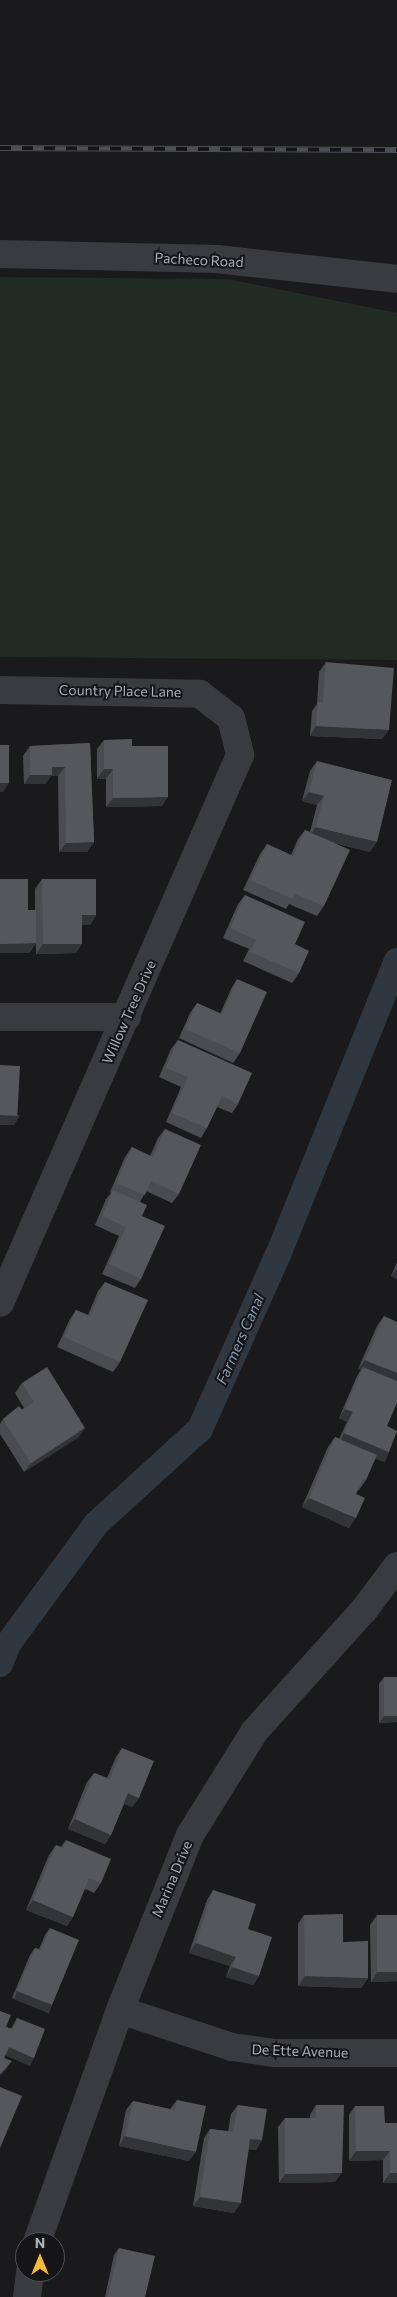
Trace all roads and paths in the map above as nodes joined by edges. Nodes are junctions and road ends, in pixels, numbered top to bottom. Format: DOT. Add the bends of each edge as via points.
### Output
graph roads {
  1 [pos="0,254"];
  2 [pos="397,279"];
  3 [pos="0,690"];
  4 [pos="230,718"];
  5 [pos="0,1016"];
  6 [pos="127,1017"];
  7 [pos="0,1304"];
  8 [pos="397,1566"];
  9 [pos="120,2010"];
  10 [pos="397,2053"];
  11 [pos="41,2232"];
  12 [pos="29,2282"];
  13 [pos="27,2297"];
  1 -- 2 [label="street, Pacheco Road" via="217,259"];
  3 -- 4 [label="street, Country Place Lane" via="181,691 200,694"];
  4 -- 6 [label="street, Willow Tree Drive" via="240,755 235,774"];
  5 -- 6 [label="street"];
  6 -- 7 [label="street, Willow Tree Drive"];
  8 -- 9 [label="street, Marina Drive" via="364,1610 259,1726 220,1783 165,1891"];
  9 -- 10 [label="street, De Ette Avenue" via="232,2048"];
  9 -- 11 [label="street, Marina Drive"];
  12 -- 13 [label="street"];
}
